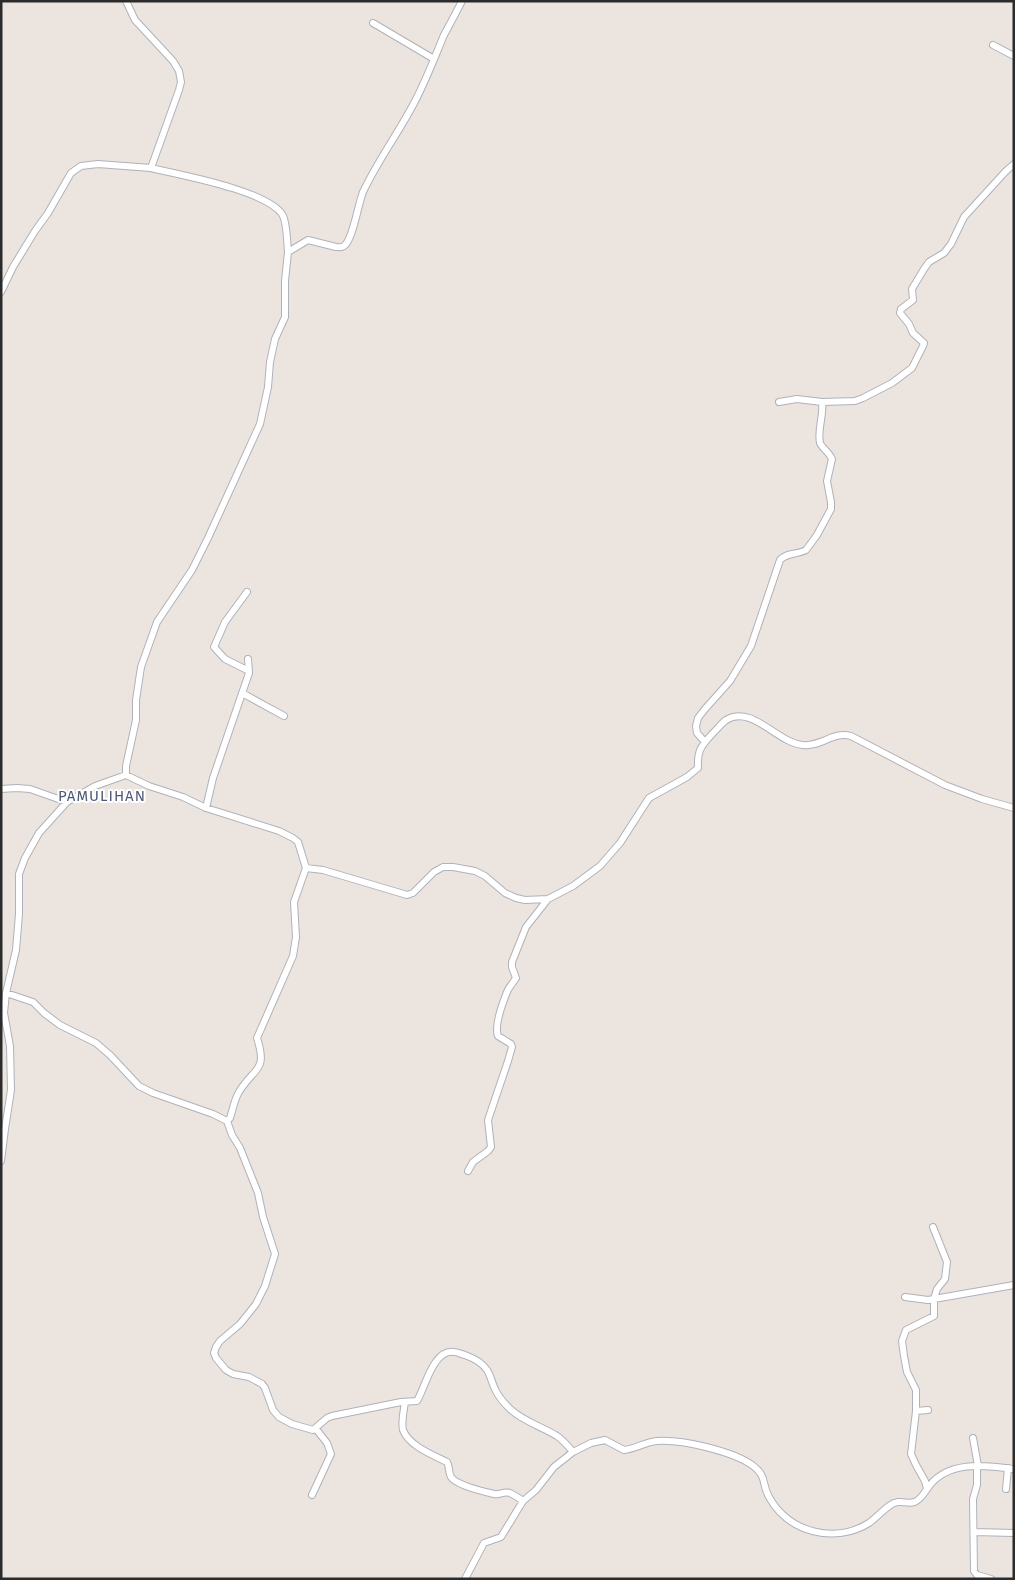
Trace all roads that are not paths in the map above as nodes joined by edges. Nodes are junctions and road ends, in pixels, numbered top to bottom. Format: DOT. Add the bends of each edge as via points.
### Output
graph roads {
  1 [pos="126,1"];
  2 [pos="462,1"];
  3 [pos="373,23"];
  4 [pos="993,46"];
  5 [pos="1014,56"];
  6 [pos="434,59"];
  7 [pos="1014,164"];
  8 [pos="151,168"];
  9 [pos="288,252"];
  10 [pos="1,292"];
  11 [pos="779,402"];
  12 [pos="822,402"];
  13 [pos="247,592"];
  14 [pos="248,659"];
  15 [pos="249,671"];
  16 [pos="242,693"];
  17 [pos="284,716"];
  18 [pos="704,742"];
  19 [pos="126,775"];
  20 [pos="1,789"];
  21 [pos="67,802"];
  22 [pos="206,808"];
  23 [pos="1014,808"];
  24 [pos="306,868"];
  25 [pos="548,899"];
  26 [pos="6,993"];
  27 [pos="227,1121"];
  28 [pos="1,1161"];
  29 [pos="468,1172"];
  30 [pos="933,1227"];
  31 [pos="1014,1285"];
  32 [pos="905,1297"];
  33 [pos="934,1299"];
  34 [pos="405,1402"];
  35 [pos="928,1410"];
  36 [pos="916,1411"];
  37 [pos="316,1429"];
  38 [pos="973,1438"];
  39 [pos="573,1452"];
  40 [pos="978,1466"];
  41 [pos="1011,1469"];
  42 [pos="926,1489"];
  43 [pos="1006,1489"];
  44 [pos="312,1494"];
  45 [pos="523,1501"];
  46 [pos="974,1532"];
  47 [pos="1014,1533"];
  48 [pos="465,1579"];
  49 [pos="991,1579"];
  1 -- 8 [label="street" via="135,20 173,62 181,82"];
  2 -- 6 [label="street"];
  3 -- 6 [label="street"];
  4 -- 5 [label="street"];
  6 -- 9 [label="street" via="413,105 362,194 345,245 336,247 308,240"];
  7 -- 12 [label="street" via="964,217 944,253 929,262 912,289 913,300 900,312 913,333 924,343 913,366 892,383 863,398"];
  8 -- 9 [label="street" via="248,192 273,206 282,214"];
  8 -- 10 [label="street" via="98,164 81,166 71,173"];
  9 -- 19 [label="street" via="285,316 275,339 260,424 192,570 157,622 141,667"];
  11 -- 12 [label="street" via="797,399"];
  12 -- 18 [label="street" via="819,440 832,459 827,481 829,514 806,550 785,555 780,560 751,646 730,681 698,718 697,733"];
  13 -- 15 [label="street" via="225,622 214,647 225,658"];
  14 -- 15 [label="street"];
  15 -- 16 [label="street"];
  16 -- 17 [label="street"];
  16 -- 22 [label="street"];
  18 -- 23 [label="street" via="725,721 736,716 756,721 801,745 818,744 838,734 851,736 945,785"];
  18 -- 25 [label="street" via="698,755 698,768 649,798 620,843 600,866"];
  19 -- 21 [label="street" via="95,786"];
  19 -- 22 [label="street"];
  20 -- 21 [label="street" via="30,789"];
  21 -- 26 [label="street" via="40,833 19,874 16,950"];
  22 -- 24 [label="street" via="293,838 298,842"];
  24 -- 25 [label="street" via="407,895 443,867 459,867 485,876 516,898"];
  24 -- 27 [label="street" via="294,902 296,937 292,956 258,1038 262,1061 240,1090"];
  25 -- 29 [label="street" via="526,928 512,962 516,977 507,991 496,1032 512,1046 488,1120 491,1147 473,1162"];
  26 -- 27 [label="street" via="33,1002 60,1026 96,1044 139,1086"];
  26 -- 28 [label="street" via="4,1013 10,1046 11,1090"];
  27 -- 37 [label="street" via="258,1193 275,1254 256,1304 220,1341 214,1353 226,1370 262,1384 273,1410 281,1418 310,1430"];
  30 -- 33 [label="street" via="947,1262 945,1279"];
  31 -- 33 [label="street"];
  32 -- 33 [label="street"];
  33 -- 36 [label="street" via="934,1316 906,1330 902,1341 906,1372 916,1390"];
  34 -- 37 [label="street" via="332,1416"];
  34 -- 39 [label="street" via="417,1401 436,1362 453,1351 484,1366 496,1393 509,1408 524,1420 555,1434"];
  34 -- 45 [label="street" via="405,1432 415,1444 447,1462 454,1480 496,1494 510,1493"];
  35 -- 36 [label="street"];
  36 -- 42 [label="street" via="911,1454"];
  37 -- 44 [label="street" via="331,1454"];
  38 -- 40 [label="street"];
  39 -- 42 [label="street" via="603,1440 624,1450 655,1441 669,1441 695,1444 733,1456 760,1472 768,1496 789,1519 802,1528 823,1534 850,1532 897,1501 916,1502"];
  39 -- 45 [label="street" via="554,1467"];
  40 -- 41 [label="street"];
  40 -- 42 [label="street" via="940,1474"];
  40 -- 46 [label="street" via="973,1499"];
  41 -- 43 [label="street"];
  45 -- 48 [label="street" via="501,1537 483,1544"];
  46 -- 47 [label="street"];
  46 -- 49 [label="street" via="974,1573"];
}
